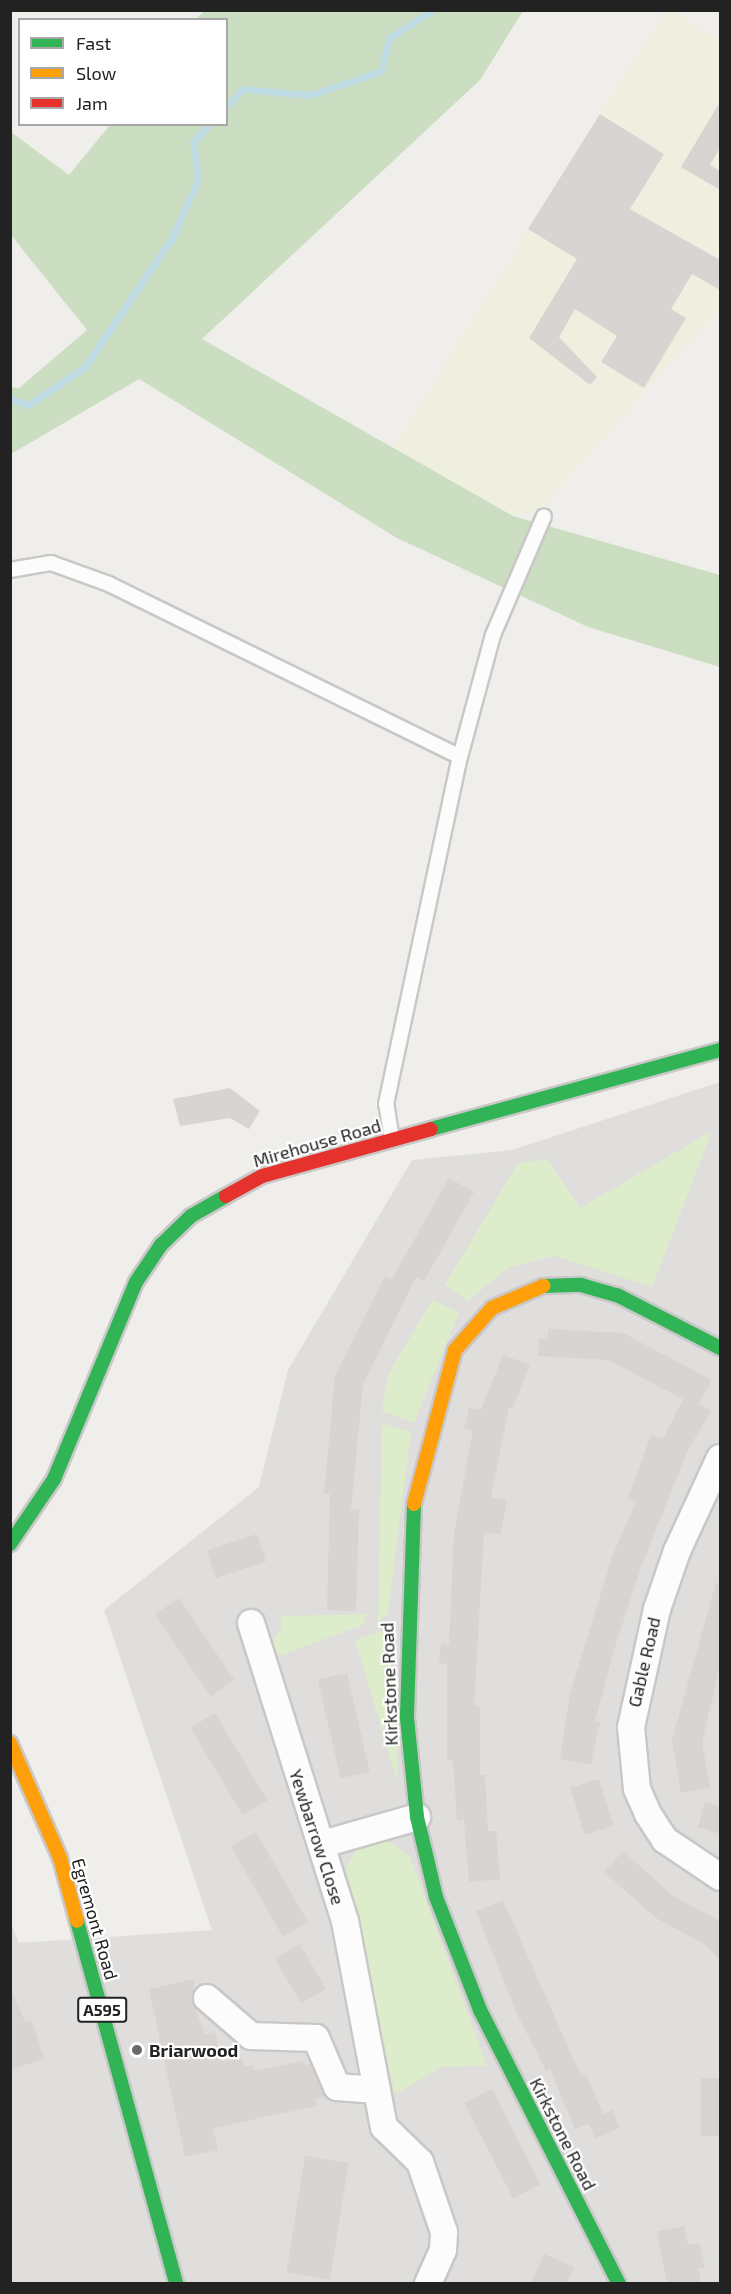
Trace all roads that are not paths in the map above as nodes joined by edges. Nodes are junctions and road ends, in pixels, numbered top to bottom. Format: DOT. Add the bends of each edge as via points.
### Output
graph roads {
  1 [pos="544,516"];
  2 [pos="10,570"];
  3 [pos="460,757"];
  4 [pos="720,1050"];
  5 [pos="392,1140"];
  6 [pos="720,1348"];
  7 [pos="720,1458"];
  8 [pos="10,1544"];
  9 [pos="251,1623"];
  10 [pos="10,1743"];
  11 [pos="417,1817"];
  12 [pos="323,1844"];
  13 [pos="720,1876"];
  14 [pos="207,1998"];
  15 [pos="377,2090"];
  16 [pos="176,2283"];
  17 [pos="428,2283"];
  18 [pos="619,2283"];
  1 -- 3 [label="lane" via="504,610"];
  2 -- 3 [label="lane" via="51,563 109,584"];
  3 -- 5 [label="lane" via="386,1104"];
  4 -- 5 [label="main road, Mirehouse Road"];
  5 -- 8 [label="main road, Mirehouse Road" via="262,1176 191,1216 161,1245 136,1282 54,1479"];
  6 -- 11 [label="main road, Kirkstone Road" via="617,1295 581,1285 525,1291 492,1308 465,1335 427,1437 409,1539 404,1669"];
  7 -- 13 [label="street, Gable Road" via="657,1609 631,1727 635,1779 648,1814 665,1840"];
  9 -- 12 [label="street, Yewbarrow Close" via="305,1806"];
  10 -- 16 [label="main road, Egremont Road / A595" via="60,1857"];
  11 -- 12 [label="street"];
  11 -- 18 [label="main road, Kirkstone Road" via="436,1896 463,1973"];
  12 -- 15 [label="street, Yewbarrow Close" via="345,1921"];
  14 -- 15 [label="street" via="251,2036 316,2038 337,2087"];
  15 -- 17 [label="street, Yewbarrow Close" via="384,2127 420,2162 444,2232 443,2250"];
}
